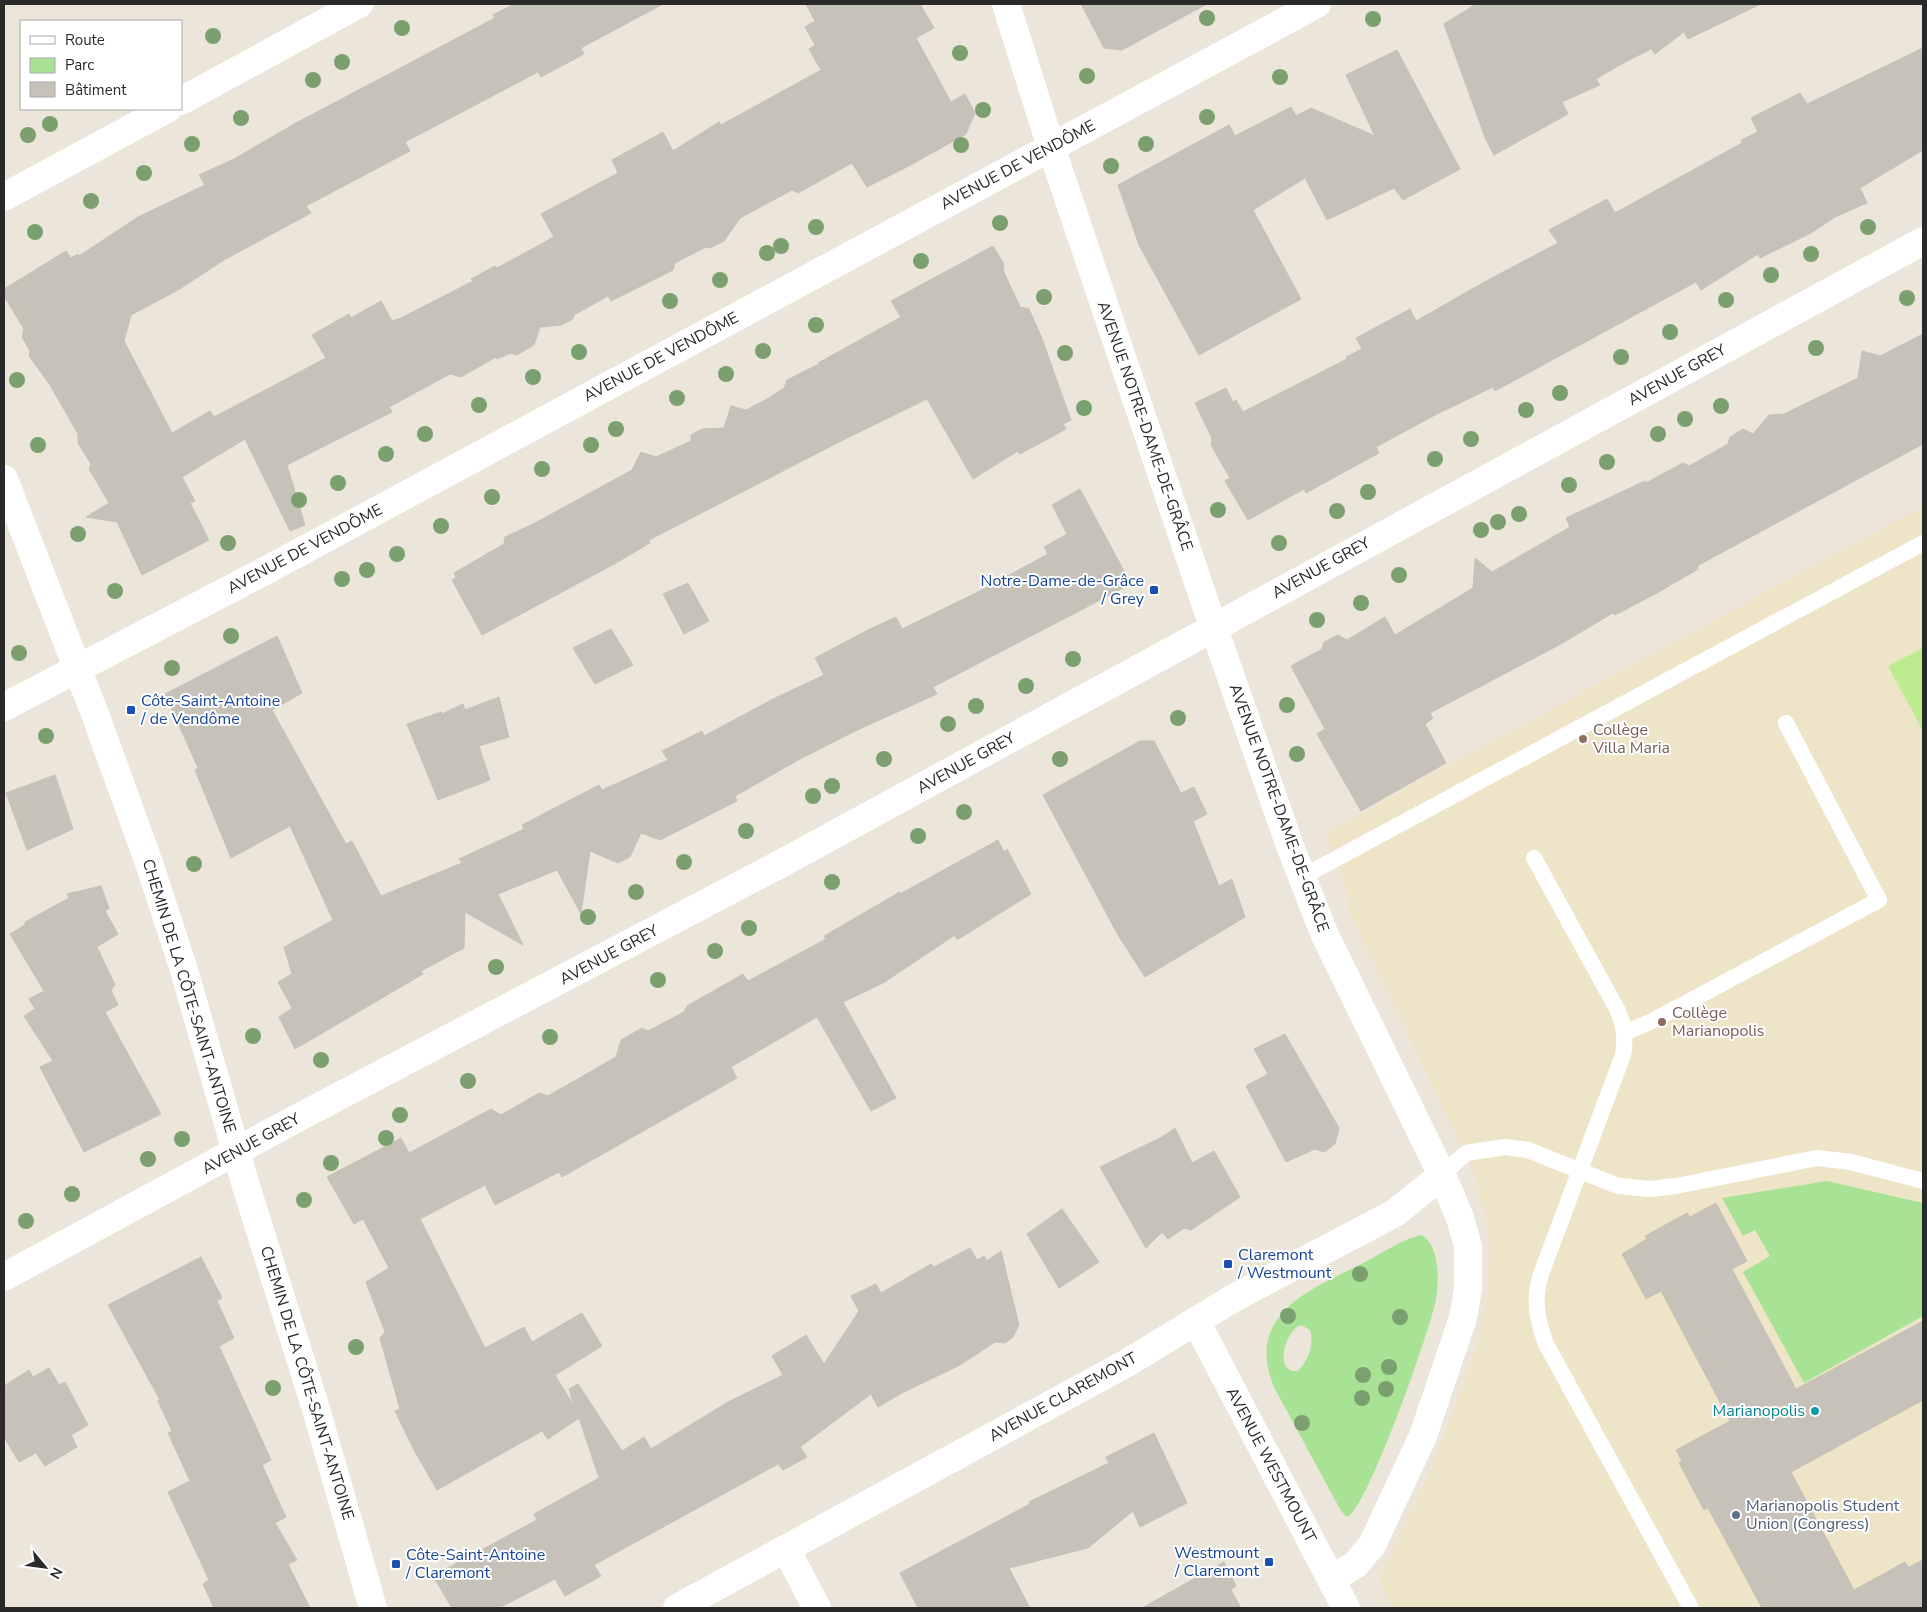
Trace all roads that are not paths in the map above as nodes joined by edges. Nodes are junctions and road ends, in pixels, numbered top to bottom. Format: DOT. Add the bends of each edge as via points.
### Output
graph roads {
  1 [pos="359,4"];
  2 [pos="1006,4"];
  3 [pos="1317,4"];
  4 [pos="182,100"];
  5 [pos="165,110"];
  6 [pos="1052,147"];
  7 [pos="4,198"];
  8 [pos="1923,241"];
  9 [pos="4,479"];
  10 [pos="1923,543"];
  11 [pos="1213,626"];
  12 [pos="77,668"];
  13 [pos="4,706"];
  14 [pos="1786,723"];
  15 [pos="1534,858"];
  16 [pos="1302,876"];
  17 [pos="1624,1033"];
  18 [pos="236,1152"];
  19 [pos="1580,1172"];
  20 [pos="1442,1175"];
  21 [pos="1923,1181"];
  22 [pos="4,1277"];
  23 [pos="1196,1321"];
  24 [pos="786,1549"];
  25 [pos="1331,1579"];
  26 [pos="373,1608"];
  27 [pos="677,1608"];
  28 [pos="817,1608"];
  29 [pos="1346,1608"];
  30 [pos="1691,1608"];
  1 -- 4 [label="street"];
  2 -- 6 [label="street, AVENUE NOTRE-DAME-DE-GRÂCE"];
  3 -- 6 [label="street, AVENUE DE VENDÔME"];
  5 -- 7 [label="street"];
  6 -- 11 [label="street, AVENUE NOTRE-DAME-DE-GRÂCE"];
  6 -- 12 [label="street, AVENUE DE VENDÔME" via="263,572"];
  8 -- 11 [label="street, AVENUE GREY"];
  9 -- 12 [label="street, CHEMIN DE LA CÔTE-SAINT-ANTOINE"];
  10 -- 16 [label="lane"];
  11 -- 16 [label="street, AVENUE NOTRE-DAME-DE-GRÂCE"];
  11 -- 18 [label="street, AVENUE GREY" via="784,862"];
  12 -- 13 [label="street, AVENUE DE VENDÔME"];
  12 -- 18 [label="street, CHEMIN DE LA CÔTE-SAINT-ANTOINE" via="151,868"];
  14 -- 17 [label="lane" via="1879,900"];
  15 -- 17 [label="lane" via="1617,1009"];
  16 -- 20 [label="street, AVENUE NOTRE-DAME-DE-GRÂCE" via="1324,933"];
  17 -- 19 [label="lane" via="1623,1055"];
  18 -- 22 [label="street, AVENUE GREY"];
  18 -- 26 [label="street, CHEMIN DE LA CÔTE-SAINT-ANTOINE" via="316,1409"];
  19 -- 20 [label="lane" via="1528,1150 1504,1147 1466,1153"];
  19 -- 21 [label="lane" via="1618,1186 1650,1189 1817,1158 1836,1159"];
  19 -- 30 [label="lane" via="1537,1288 1538,1321 1546,1344"];
  20 -- 23 [label="street, AVENUE CLAREMONT" via="1395,1213"];
  20 -- 25 [label="street, AVENUE NOTRE-DAME-DE-GRÂCE" via="1468,1246 1468,1289 1463,1318 1423,1436 1376,1537 1355,1565"];
  23 -- 24 [label="street, AVENUE CLAREMONT" via="1127,1363"];
  23 -- 25 [label="street, AVENUE WESTMOUNT"];
  24 -- 27 [label="street, AVENUE CLAREMONT"];
  24 -- 28 [label="street"];
  25 -- 29 [label="street, AVENUE WESTMOUNT"];
}
